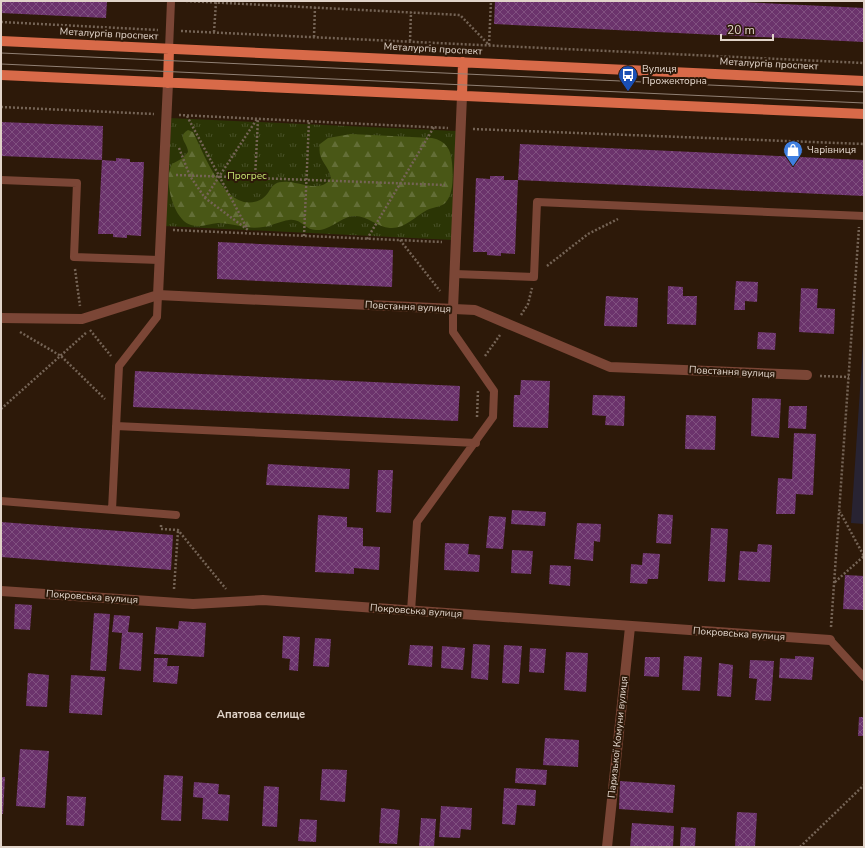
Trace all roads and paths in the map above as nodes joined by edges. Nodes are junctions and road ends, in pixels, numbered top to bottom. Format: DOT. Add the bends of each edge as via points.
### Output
graph roads {
  1 [pos="171,1"];
  2 [pos="186,1"];
  3 [pos="491,1"];
  4 [pos="216,2"];
  5 [pos="315,7"];
  6 [pos="411,12"];
  7 [pos="1,22"];
  8 [pos="170,30"];
  9 [pos="214,32"];
  10 [pos="314,37"];
  11 [pos="1,41"];
  12 [pos="410,42"];
  13 [pos="489,46"];
  14 [pos="169,49"];
  15 [pos="463,62"];
  16 [pos="864,62"];
  17 [pos="1,75"];
  18 [pos="864,80"];
  19 [pos="168,83"];
  20 [pos="462,96"];
  21 [pos="1,107"];
  22 [pos="864,114"];
  23 [pos="166,115"];
  24 [pos="186,116"];
  25 [pos="258,119"];
  26 [pos="309,121"];
  27 [pos="434,127"];
  28 [pos="461,128"];
  29 [pos="177,142"];
  30 [pos="864,144"];
  31 [pos="163,175"];
  32 [pos="190,176"];
  33 [pos="219,177"];
  34 [pos="255,178"];
  35 [pos="1,180"];
  36 [pos="306,180"];
  37 [pos="400,183"];
  38 [pos="458,185"];
  39 [pos="205,198"];
  40 [pos="862,216"];
  41 [pos="619,218"];
  42 [pos="161,230"];
  43 [pos="248,230"];
  44 [pos="250,234"];
  45 [pos="304,236"];
  46 [pos="367,239"];
  47 [pos="400,240"];
  48 [pos="456,243"];
  49 [pos="74,257"];
  50 [pos="159,260"];
  51 [pos="455,274"];
  52 [pos="534,277"];
  53 [pos="158,295"];
  54 [pos="454,309"];
  55 [pos="1,318"];
  56 [pos="82,319"];
  57 [pos="96,324"];
  58 [pos="513,325"];
  59 [pos="14,329"];
  60 [pos="90,330"];
  61 [pos="61,356"];
  62 [pos="119,366"];
  63 [pos="479,370"];
  64 [pos="807,375"];
  65 [pos="849,377"];
  66 [pos="1,409"];
  67 [pos="117,411"];
  68 [pos="116,426"];
  69 [pos="476,443"];
  70 [pos="1,501"];
  71 [pos="112,510"];
  72 [pos="839,511"];
  73 [pos="176,515"];
  74 [pos="161,529"];
  75 [pos="178,530"];
  76 [pos="834,582"];
  77 [pos="1,591"];
  78 [pos="173,602"];
  79 [pos="236,602"];
  80 [pos="411,611"];
  81 [pos="630,627"];
  82 [pos="830,640"];
  83 [pos="864,677"];
  84 [pos="864,785"];
  85 [pos="607,847"];
  86 [pos="800,847"];
  1 -- 8 [label="lane"];
  2 -- 4 [label="path"];
  3 -- 13 [label="path"];
  4 -- 5 [label="path"];
  4 -- 9 [label="path"];
  5 -- 6 [label="path"];
  5 -- 10 [label="path"];
  6 -- 12 [label="path"];
  6 -- 13 [label="path" via="460,15"];
  7 -- 8 [label="path"];
  8 -- 9 [label="path"];
  8 -- 14 [label="lane"];
  9 -- 10 [label="path"];
  10 -- 12 [label="path"];
  11 -- 14 [label="main road, Металургів проспект"];
  12 -- 13 [label="path"];
  13 -- 16 [label="path"];
  14 -- 15 [label="main road, Металургів проспект"];
  14 -- 19 [label="main road"];
  15 -- 18 [label="main road, Металургів проспект"];
  15 -- 20 [label="main road"];
  17 -- 19 [label="main road"];
  19 -- 20 [label="main road"];
  19 -- 23 [label="street"];
  20 -- 22 [label="main road"];
  20 -- 28 [label="street"];
  21 -- 23 [label="path"];
  23 -- 24 [label="path"];
  23 -- 31 [label="street"];
  24 -- 25 [label="path"];
  24 -- 33 [label="path"];
  25 -- 26 [label="path"];
  25 -- 33 [label="path"];
  25 -- 34 [label="path"];
  26 -- 27 [label="path"];
  26 -- 36 [label="path"];
  27 -- 28 [label="path"];
  27 -- 37 [label="path"];
  28 -- 30 [label="path"];
  28 -- 38 [label="street"];
  29 -- 32 [label="path"];
  31 -- 32 [label="path"];
  31 -- 42 [label="street"];
  32 -- 33 [label="path"];
  32 -- 39 [label="path"];
  33 -- 34 [label="path"];
  33 -- 39 [label="path"];
  33 -- 43 [label="path"];
  34 -- 36 [label="path"];
  35 -- 49 [label="lane" via="77,183"];
  36 -- 37 [label="path"];
  36 -- 45 [label="path"];
  37 -- 38 [label="path"];
  37 -- 46 [label="path"];
  38 -- 48 [label="street"];
  39 -- 43 [label="path"];
  40 -- 52 [label="lane" via="537,202"];
  40 -- 65 [label="path"];
  41 -- 52 [label="path" via="588,234"];
  42 -- 44 [label="path"];
  42 -- 50 [label="street"];
  43 -- 44 [label="path"];
  44 -- 45 [label="path"];
  45 -- 46 [label="path"];
  46 -- 47 [label="path"];
  47 -- 48 [label="path"];
  47 -- 54 [label="path"];
  48 -- 51 [label="street"];
  49 -- 50 [label="lane"];
  49 -- 56 [label="path"];
  50 -- 53 [label="street"];
  51 -- 52 [label="lane"];
  51 -- 54 [label="street"];
  52 -- 58 [label="path" via="528,304"];
  53 -- 54 [label="street, Повстання вулиця"];
  53 -- 56 [label="street, Повстання вулиця"];
  53 -- 62 [label="lane" via="157,317"];
  54 -- 58 [label="street, Повстання вулиця" via="475,310"];
  54 -- 63 [label="lane" via="453,332"];
  55 -- 56 [label="street, Повстання вулиця"];
  56 -- 60 [label="path"];
  57 -- 60 [label="path"];
  58 -- 63 [label="path" via="498,336 486,352"];
  58 -- 64 [label="street, Повстання вулиця" via="610,367"];
  59 -- 61 [label="path"];
  60 -- 61 [label="path"];
  60 -- 62 [label="path"];
  61 -- 66 [label="path"];
  61 -- 67 [label="path"];
  62 -- 67 [label="lane"];
  63 -- 69 [label="path"];
  63 -- 69 [label="lane" via="494,391 493,417"];
  64 -- 65 [label="path"];
  65 -- 72 [label="path"];
  67 -- 68 [label="lane"];
  68 -- 69 [label="lane"];
  68 -- 71 [label="lane"];
  69 -- 80 [label="lane" via="417,522"];
  70 -- 71 [label="lane"];
  71 -- 73 [label="lane"];
  72 -- 76 [label="path"];
  72 -- 76 [label="path" via="864,556"];
  74 -- 75 [label="path"];
  75 -- 78 [label="path"];
  75 -- 79 [label="path"];
  76 -- 82 [label="path"];
  77 -- 78 [label="street, Покровська вулиця"];
  78 -- 79 [label="street, Покровська вулиця"];
  79 -- 80 [label="street, Покровська вулиця" via="264,600"];
  80 -- 81 [label="street, Покровська вулиця"];
  81 -- 82 [label="street, Покровська вулиця"];
  81 -- 85 [label="street, Паризької Комуни вулиця"];
  82 -- 83 [label="lane"];
  84 -- 86 [label="path"];
}
